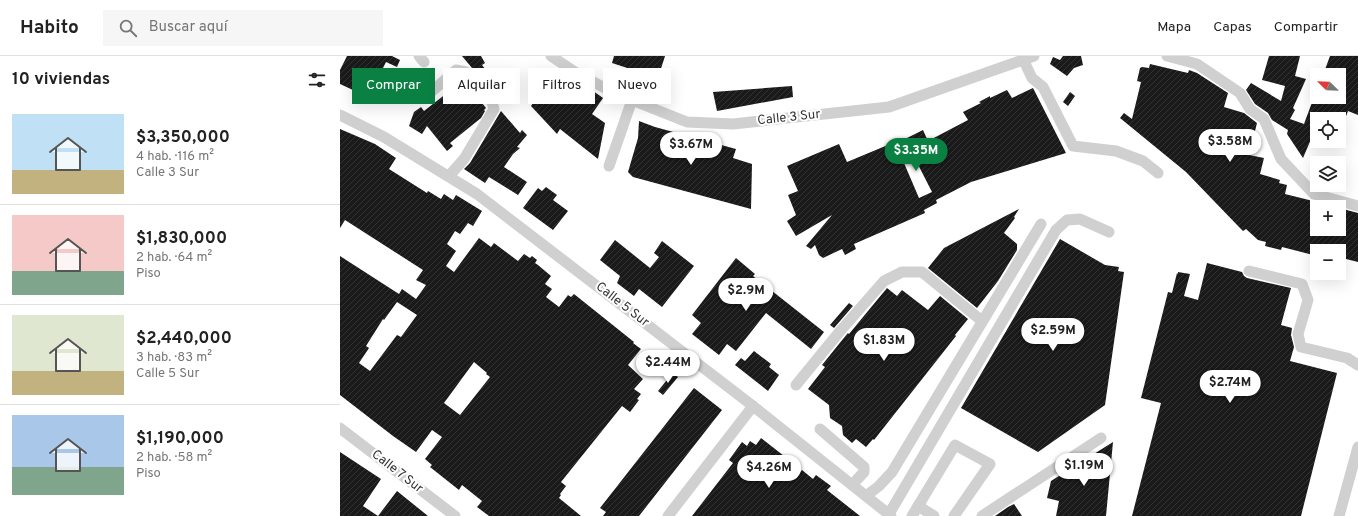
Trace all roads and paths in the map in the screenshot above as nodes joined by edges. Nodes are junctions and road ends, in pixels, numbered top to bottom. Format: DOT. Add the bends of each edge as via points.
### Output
graph roads {
  1 [pos="551,56"];
  2 [pos="1167,56"];
  3 [pos="1028,58"];
  4 [pos="603,87"];
  5 [pos="435,89"];
  6 [pos="631,104"];
  7 [pos="642,104"];
  8 [pos="340,115"];
  9 [pos="609,166"];
  10 [pos="1158,173"];
  11 [pos="449,176"];
  12 [pos="1358,206"];
  13 [pos="1040,224"];
  14 [pos="1109,232"];
  15 [pos="1249,271"];
  16 [pos="982,321"];
  17 [pos="1358,366"];
  18 [pos="796,385"];
  19 [pos="753,406"];
  20 [pos="340,428"];
  21 [pos="820,429"];
  22 [pos="1101,438"];
  23 [pos="1358,447"];
  24 [pos="852,485"];
  25 [pos="866,496"];
  26 [pos="918,506"];
  27 [pos="890,515"];
  28 [pos="455,516"];
  29 [pos="668,516"];
  30 [pos="912,516"];
  31 [pos="934,516"];
  32 [pos="954,516"];
  33 [pos="982,516"];
  34 [pos="1339,516"];
  1 -- 4 [label="street, Calle 3 Sur"];
  2 -- 12 [label="street" via="1197,64 1240,93 1250,109 1264,120 1281,159 1314,194"];
  3 -- 7 [label="street, Calle 3 Sur" via="889,107 733,124 687,122"];
  3 -- 10 [label="street" via="1032,78 1043,87 1073,146 1116,151 1143,162"];
  5 -- 11 [label="street" via="456,70 466,72 492,102 494,109 464,159"];
  6 -- 9 [label="street"];
  8 -- 11 [label="street, Calle 5 Sur" via="384,137"];
  11 -- 19 [label="street, Calle 5 Sur" via="477,194"];
  13 -- 16 [label="street"];
  14 -- 27 [label="street" via="1080,219 1067,220 1056,230"];
  15 -- 17 [label="street" via="1302,284 1308,300 1298,334 1301,347 1347,358"];
  16 -- 18 [label="street" via="922,272 902,272 884,281"];
  16 -- 25 [label="street" via="892,472"];
  19 -- 24 [label="street, Calle 5 Sur"];
  19 -- 29 [label="street"];
  20 -- 28 [label="street, Calle 7 Sur"];
  21 -- 24 [label="street" via="864,467 864,472"];
  22 -- 33 [label="street"];
  23 -- 34 [label="street"];
  24 -- 25 [label="street, Calle 5 Sur"];
  25 -- 27 [label="street, Calle 5 Sur"];
  26 -- 30 [label="street"];
  26 -- 31 [label="street"];
  26 -- 32 [label="street" via="955,445 990,464"];
}
